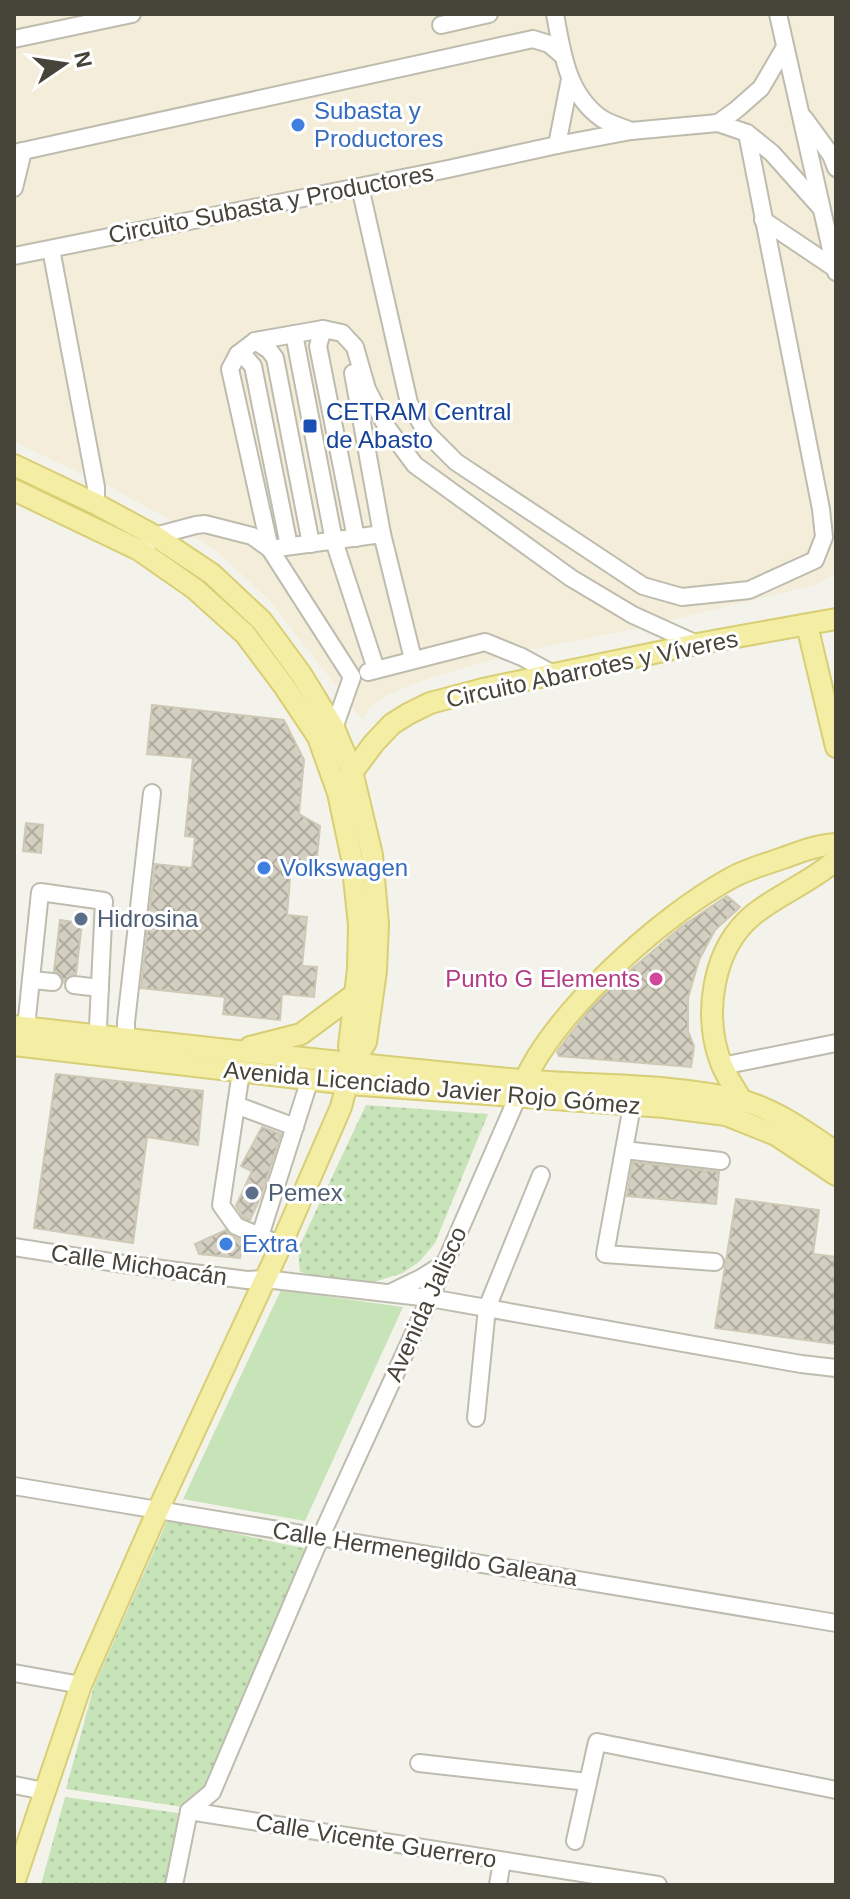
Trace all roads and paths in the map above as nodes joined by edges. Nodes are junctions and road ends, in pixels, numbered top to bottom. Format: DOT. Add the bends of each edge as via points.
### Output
graph roads {
  1 [pos="132,14"];
  2 [pos="489,14"];
  3 [pos="555,14"];
  4 [pos="778,14"];
  5 [pos="441,25"];
  6 [pos="14,39"];
  7 [pos="785,47"];
  8 [pos="563,56"];
  9 [pos="570,79"];
  10 [pos="798,110"];
  11 [pos="718,123"];
  12 [pos="631,131"];
  13 [pos="747,133"];
  14 [pos="557,145"];
  15 [pos="18,152"];
  16 [pos="836,168"];
  17 [pos="360,187"];
  18 [pos="14,188"];
  19 [pos="821,208"];
  20 [pos="763,220"];
  21 [pos="51,249"];
  22 [pos="14,256"];
  23 [pos="836,269"];
  24 [pos="323,329"];
  25 [pos="342,333"];
  26 [pos="294,334"];
  27 [pos="255,341"];
  28 [pos="238,354"];
  29 [pos="386,426"];
  30 [pos="364,433"];
  31 [pos="14,465"];
  32 [pos="14,490"];
  33 [pos="96,504"];
  34 [pos="382,534"];
  35 [pos="155,536"];
  36 [pos="356,538"];
  37 [pos="334,541"];
  38 [pos="311,544"];
  39 [pos="289,546"];
  40 [pos="270,549"];
  41 [pos="139,550"];
  42 [pos="836,606"];
  43 [pos="836,619"];
  44 [pos="807,625"];
  45 [pos="697,644"];
  46 [pos="413,659"];
  47 [pos="376,669"];
  48 [pos="555,675"];
  49 [pos="352,677"];
  50 [pos="334,728"];
  51 [pos="836,747"];
  52 [pos="352,771"];
  53 [pos="152,793"];
  54 [pos="338,793"];
  55 [pos="833,849"];
  56 [pos="31,980"];
  57 [pos="53,982"];
  58 [pos="74,985"];
  59 [pos="100,988"];
  60 [pos="355,994"];
  61 [pos="19,1036"];
  62 [pos="126,1038"];
  63 [pos="836,1043"];
  64 [pos="97,1045"];
  65 [pos="232,1051"];
  66 [pos="722,1066"];
  67 [pos="241,1072"];
  68 [pos="350,1074"];
  69 [pos="310,1079"];
  70 [pos="521,1088"];
  71 [pos="634,1095"];
  72 [pos="742,1101"];
  73 [pos="236,1105"];
  74 [pos="295,1127"];
  75 [pos="624,1150"];
  76 [pos="836,1152"];
  77 [pos="721,1161"];
  78 [pos="541,1175"];
  79 [pos="836,1175"];
  80 [pos="260,1236"];
  81 [pos="281,1245"];
  82 [pos="14,1247"];
  83 [pos="715,1262"];
  84 [pos="445,1263"];
  85 [pos="265,1279"];
  86 [pos="388,1293"];
  87 [pos="430,1298"];
  88 [pos="487,1308"];
  89 [pos="836,1368"];
  90 [pos="476,1418"];
  91 [pos="14,1486"];
  92 [pos="158,1510"];
  93 [pos="321,1536"];
  94 [pos="836,1623"];
  95 [pos="14,1673"];
  96 [pos="81,1685"];
  97 [pos="419,1763"];
  98 [pos="588,1782"];
  99 [pos="14,1785"];
  100 [pos="836,1790"];
  101 [pos="44,1791"];
  102 [pos="189,1811"];
  103 [pos="575,1841"];
  104 [pos="502,1861"];
  105 [pos="14,1883"];
  106 [pos="174,1885"];
  107 [pos="498,1885"];
  108 [pos="658,1885"];
  1 -- 6 [label="street"];
  2 -- 5 [label="street"];
  3 -- 8 [label="street"];
  4 -- 7 [label="street"];
  7 -- 10 [label="street"];
  7 -- 11 [label="street" via="761,88"];
  8 -- 9 [label="street"];
  8 -- 15 [label="street" via="533,39"];
  9 -- 12 [label="street" via="602,119"];
  9 -- 14 [label="street"];
  10 -- 16 [label="street"];
  10 -- 19 [label="street"];
  11 -- 12 [label="street, Circuito Subasta y Productores"];
  11 -- 13 [label="street, Circuito Subasta y Productores"];
  12 -- 14 [label="street, Circuito Subasta y Productores"];
  13 -- 19 [label="street, Circuito Subasta y Productores"];
  13 -- 20 [label="street"];
  14 -- 17 [label="street, Circuito Subasta y Productores"];
  15 -- 18 [label="street"];
  17 -- 20 [label="street" via="409,403 426,432 456,462 643,586 682,597 749,590 815,560 824,537"];
  17 -- 21 [label="street, Circuito Subasta y Productores"];
  19 -- 23 [label="street"];
  20 -- 23 [label="street"];
  21 -- 22 [label="street, Circuito Subasta y Productores"];
  21 -- 33 [label="street"];
  24 -- 25 [label="street"];
  24 -- 26 [label="street"];
  24 -- 36 [label="street" via="318,346"];
  25 -- 29 [label="street" via="355,347 367,389"];
  25 -- 30 [label="street"];
  26 -- 27 [label="street"];
  26 -- 37 [label="street"];
  27 -- 28 [label="street"];
  27 -- 38 [label="street" via="275,358"];
  28 -- 39 [label="street" via="253,366"];
  28 -- 40 [label="street" via="230,369"];
  29 -- 30 [label="street" via="369,426"];
  29 -- 45 [label="street" via="415,465 518,541 633,615"];
  30 -- 34 [label="street"];
  31 -- 33 [label="main road"];
  32 -- 41 [label="main road"];
  33 -- 35 [label="main road"];
  34 -- 36 [label="street"];
  34 -- 46 [label="street"];
  35 -- 40 [label="street" via="205,524 252,536"];
  35 -- 41 [label="street"];
  35 -- 50 [label="main road" via="212,574 262,621"];
  36 -- 37 [label="street"];
  37 -- 38 [label="street"];
  37 -- 47 [label="street"];
  38 -- 39 [label="street"];
  39 -- 40 [label="street"];
  40 -- 49 [label="street"];
  41 -- 54 [label="main road" via="195,589 245,634 318,737"];
  42 -- 44 [label="street"];
  43 -- 44 [label="main road, Circuito Abarrotes y Víveres"];
  44 -- 45 [label="main road, Circuito Abarrotes y Víveres"];
  44 -- 51 [label="main road"];
  45 -- 48 [label="main road, Circuito Abarrotes y Víveres"];
  46 -- 47 [label="street"];
  46 -- 48 [label="street" via="485,642"];
  47 -- 49 [label="street"];
  48 -- 52 [label="main road, Circuito Abarrotes y Víveres" via="430,703 392,724"];
  49 -- 50 [label="street"];
  50 -- 52 [label="main road"];
  52 -- 54 [label="main road, Circuito Abarrotes y Víveres"];
  52 -- 68 [label="main road" via="372,855 378,924 366,1042"];
  53 -- 62 [label="street"];
  54 -- 60 [label="main road" via="359,925"];
  55 -- 66 [label="main road" via="731,940 711,1006"];
  55 -- 70 [label="main road, Avenida Jalisco" via="809,848 734,876 673,917 584,997 541,1049"];
  56 -- 57 [label="street"];
  56 -- 59 [label="street" via="40,892 104,901"];
  56 -- 61 [label="street"];
  58 -- 59 [label="street"];
  59 -- 64 [label="street"];
  60 -- 65 [label="main road" via="301,1034"];
  60 -- 68 [label="main road"];
  61 -- 64 [label="main road, Avenida Licenciado Javier Rojo Gómez"];
  62 -- 64 [label="main road, Avenida Licenciado Javier Rojo Gómez"];
  62 -- 65 [label="main road, Avenida Licenciado Javier Rojo Gómez"];
  63 -- 66 [label="street"];
  64 -- 67 [label="main road, Avenida Licenciado Javier Rojo Gómez"];
  65 -- 68 [label="main road, Avenida Licenciado Javier Rojo Gómez"];
  66 -- 72 [label="main road"];
  67 -- 69 [label="main road, Avenida Licenciado Javier Rojo Gómez"];
  67 -- 73 [label="street"];
  68 -- 69 [label="main road, Avenida Licenciado Javier Rojo Gómez"];
  68 -- 70 [label="main road, Avenida Licenciado Javier Rojo Gómez"];
  68 -- 81 [label="main road" via="341,1107"];
  69 -- 74 [label="street"];
  70 -- 71 [label="main road, Avenida Licenciado Javier Rojo Gómez"];
  70 -- 84 [label="street, Avenida Jalisco"];
  71 -- 72 [label="main road, Avenida Licenciado Javier Rojo Gómez" via="667,1088"];
  71 -- 75 [label="street"];
  71 -- 79 [label="main road, Avenida Licenciado Javier Rojo Gómez" via="726,1115 776,1135"];
  72 -- 76 [label="main road, Avenida Licenciado Javier Rojo Gómez" via="788,1119"];
  73 -- 74 [label="street"];
  73 -- 80 [label="street" via="221,1205 236,1226"];
  74 -- 80 [label="street"];
  75 -- 77 [label="street"];
  75 -- 83 [label="street" via="605,1254"];
  78 -- 88 [label="street"];
  80 -- 81 [label="street"];
  81 -- 85 [label="main road"];
  82 -- 85 [label="street, Calle Michoacán"];
  84 -- 86 [label="street"];
  84 -- 87 [label="street, Avenida Jalisco"];
  85 -- 86 [label="street, Calle Michoacán"];
  85 -- 92 [label="main road"];
  86 -- 87 [label="street, Calle Michoacán"];
  87 -- 88 [label="street, Calle Michoacán"];
  87 -- 93 [label="street, Avenida Jalisco"];
  88 -- 89 [label="street, Calle Michoacán"];
  88 -- 90 [label="street"];
  91 -- 92 [label="street, Calle Hermenegildo Galeana"];
  92 -- 93 [label="street, Calle Hermenegildo Galeana"];
  92 -- 96 [label="main road"];
  93 -- 94 [label="street, Calle Hermenegildo Galeana"];
  93 -- 102 [label="street, Avenida Jalisco" via="212,1792"];
  95 -- 96 [label="street"];
  96 -- 101 [label="main road"];
  97 -- 98 [label="street"];
  98 -- 100 [label="street" via="597,1742"];
  98 -- 103 [label="street"];
  99 -- 101 [label="street"];
  101 -- 105 [label="main road"];
  102 -- 104 [label="street, Calle Vicente Guerrero"];
  102 -- 106 [label="street"];
  104 -- 107 [label="street"];
  104 -- 108 [label="street, Calle Vicente Guerrero"];
}
